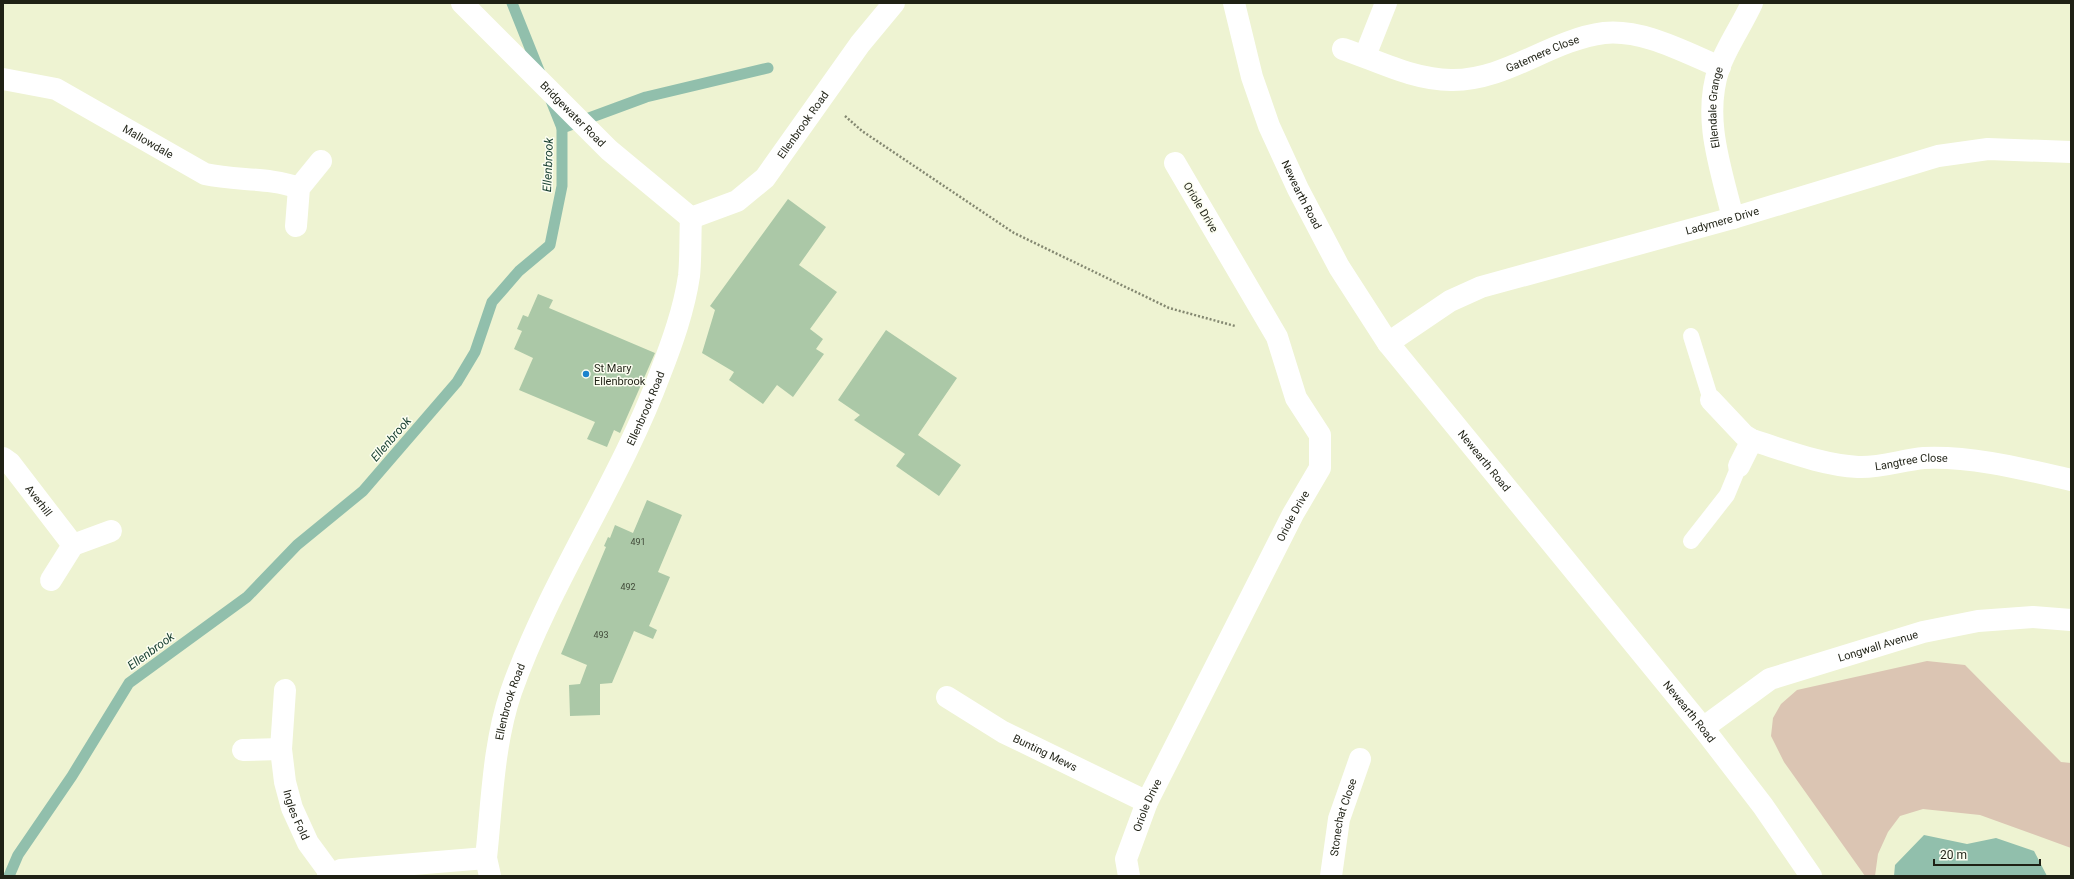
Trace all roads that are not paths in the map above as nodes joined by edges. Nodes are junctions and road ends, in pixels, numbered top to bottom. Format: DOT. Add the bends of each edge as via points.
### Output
graph roads {
  1 [pos="462,3"];
  2 [pos="894,3"];
  3 [pos="1234,3"];
  4 [pos="1386,3"];
  5 [pos="1752,3"];
  6 [pos="1343,49"];
  7 [pos="1365,56"];
  8 [pos="1720,67"];
  9 [pos="3,79"];
  10 [pos="2071,152"];
  11 [pos="321,161"];
  12 [pos="1175,163"];
  13 [pos="298,188"];
  14 [pos="691,218"];
  15 [pos="1733,218"];
  16 [pos="296,226"];
  17 [pos="1691,336"];
  18 [pos="1388,343"];
  19 [pos="1712,400"];
  20 [pos="1752,440"];
  21 [pos="3,458"];
  22 [pos="1739,466"];
  23 [pos="2071,480"];
  24 [pos="112,531"];
  25 [pos="1691,541"];
  26 [pos="72,545"];
  27 [pos="50,580"];
  28 [pos="2071,620"];
  29 [pos="285,690"];
  30 [pos="947,697"];
  31 [pos="1703,728"];
  32 [pos="281,749"];
  33 [pos="244,750"];
  34 [pos="1360,759"];
  35 [pos="1147,802"];
  36 [pos="488,867"];
  37 [pos="329,875"];
  38 [pos="1129,876"];
  39 [pos="1331,876"];
  40 [pos="1811,876"];
  1 -- 14 [label="street, Bridgewater Road" via="609,150"];
  2 -- 14 [label="street, Ellenbrook Road" via="860,44 765,178 737,201"];
  3 -- 18 [label="street, Newearth Road" via="1252,77 1268,126 1339,267"];
  4 -- 7 [label="street"];
  5 -- 8 [label="street, Ellendale Grange"];
  6 -- 7 [label="street, Gatemere Close"];
  7 -- 8 [label="street, Gatemere Close" via="1426,78 1470,79 1499,72 1585,37 1605,33 1634,35 1666,44"];
  8 -- 15 [label="street, Ellendale Grange" via="1713,90 1712,113 1715,144"];
  9 -- 13 [label="street, Mallowdale" via="56,89 205,174 226,179 282,182"];
  10 -- 15 [label="street, Ladymere Drive" via="1988,149 1938,156"];
  11 -- 13 [label="street"];
  12 -- 35 [label="street, Oriole Drive" via="1276,337 1296,398 1320,435 1320,468"];
  13 -- 16 [label="street"];
  14 -- 36 [label="street, Ellenbrook Road" via="689,275 672,342 654,391 620,466 546,607 511,693 499,738"];
  15 -- 18 [label="street, Ladymere Drive" via="1481,287 1450,301"];
  17 -- 19 [label="lane"];
  18 -- 31 [label="street, Newearth Road"];
  19 -- 20 [label="street, Langtree Close" via="1744,435"];
  20 -- 22 [label="street"];
  20 -- 23 [label="street, Langtree Close" via="1825,463 1858,467 1922,458 1953,458 1982,461"];
  21 -- 26 [label="street, Averhill" via="10,463"];
  22 -- 25 [label="lane" via="1727,495"];
  24 -- 26 [label="street"];
  26 -- 27 [label="street"];
  28 -- 31 [label="street, Longwall Avenue" via="2032,617 1978,621 1922,632 1770,679"];
  29 -- 32 [label="street, Ingles Fold"];
  30 -- 35 [label="street, Bunting Mews" via="1003,732"];
  31 -- 40 [label="street, Newearth Road" via="1763,806"];
  32 -- 33 [label="street"];
  32 -- 37 [label="street, Ingles Fold" via="285,782 292,808 308,843"];
  34 -- 39 [label="street, Stonechat Close" via="1339,819"];
  35 -- 38 [label="street, Oriole Drive" via="1126,859"];
  36 -- 37 [label="street" via="341,870"];
}
